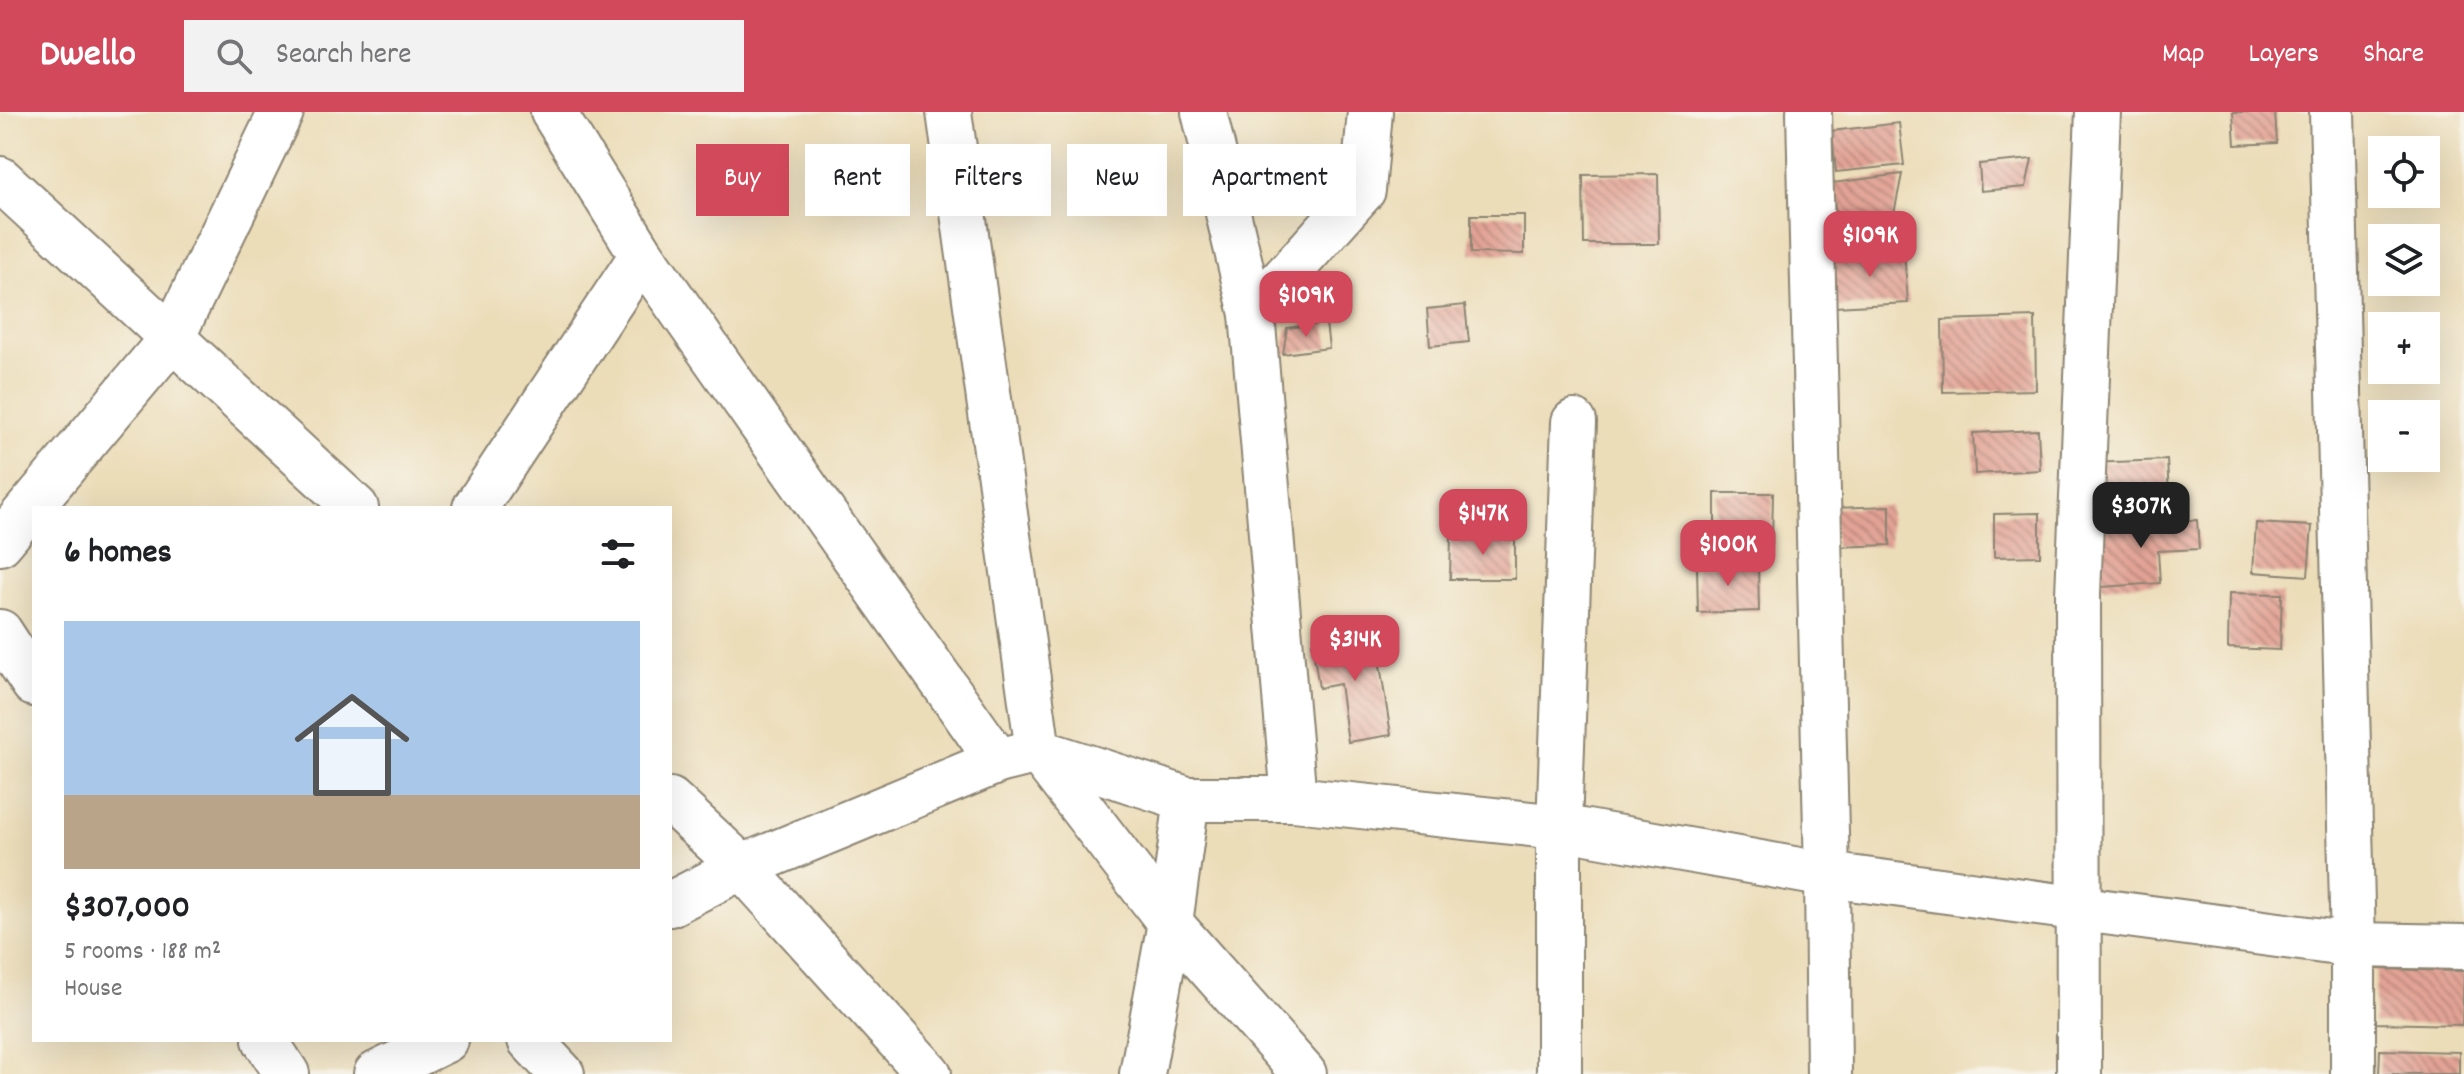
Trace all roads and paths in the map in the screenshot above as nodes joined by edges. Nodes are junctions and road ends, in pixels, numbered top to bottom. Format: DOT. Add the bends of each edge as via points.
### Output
graph roads {
  1 [pos="281,112"];
  2 [pos="553,112"];
  3 [pos="949,112"];
  4 [pos="1204,112"];
  5 [pos="1370,112"];
  6 [pos="1809,112"];
  7 [pos="2098,112"];
  8 [pos="2332,112"];
  9 [pos="0,179"];
  10 [pos="642,255"];
  11 [pos="1252,314"];
  12 [pos="172,338"];
  13 [pos="1574,422"];
  14 [pos="354,506"];
  15 [pos="476,506"];
  16 [pos="0,543"];
  17 [pos="0,632"];
  18 [pos="32,681"];
  19 [pos="1018,756"];
  20 [pos="1187,799"];
  21 [pos="1294,799"];
  22 [pos="672,802"];
  23 [pos="1559,827"];
  24 [pos="742,867"];
  25 [pos="1827,875"];
  26 [pos="672,903"];
  27 [pos="2077,908"];
  28 [pos="1170,923"];
  29 [pos="2353,945"];
  30 [pos="2464,947"];
  31 [pos="266,1042"];
  32 [pos="442,1042"];
  33 [pos="532,1042"];
  34 [pos="287,1074"];
  35 [pos="376,1074"];
  36 [pos="562,1074"];
  37 [pos="929,1074"];
  38 [pos="1142,1074"];
  39 [pos="1304,1074"];
  40 [pos="1559,1074"];
  41 [pos="1829,1074"];
  42 [pos="2079,1074"];
  43 [pos="2353,1074"];
  1 -- 12 [label="street"];
  2 -- 10 [label="street"];
  3 -- 19 [label="street"];
  4 -- 11 [label="street"];
  5 -- 11 [label="street" via="1363,190"];
  6 -- 25 [label="street"];
  7 -- 27 [label="street" via="2078,594"];
  8 -- 29 [label="street"];
  9 -- 12 [label="street"];
  10 -- 15 [label="street"];
  10 -- 19 [label="street"];
  11 -- 21 [label="street"];
  12 -- 14 [label="street"];
  12 -- 16 [label="street"];
  13 -- 23 [label="street"];
  17 -- 18 [label="street"];
  19 -- 20 [label="street"];
  19 -- 24 [label="street"];
  19 -- 28 [label="street"];
  20 -- 21 [label="street"];
  20 -- 28 [label="street"];
  21 -- 23 [label="street"];
  22 -- 24 [label="street"];
  23 -- 25 [label="street"];
  23 -- 40 [label="street"];
  24 -- 26 [label="street"];
  24 -- 37 [label="street"];
  25 -- 27 [label="street"];
  25 -- 41 [label="street"];
  27 -- 29 [label="street"];
  27 -- 42 [label="street"];
  28 -- 38 [label="street"];
  28 -- 39 [label="street"];
  29 -- 30 [label="street"];
  29 -- 43 [label="street"];
  31 -- 34 [label="street"];
  32 -- 35 [label="street"];
  33 -- 36 [label="street"];
}
